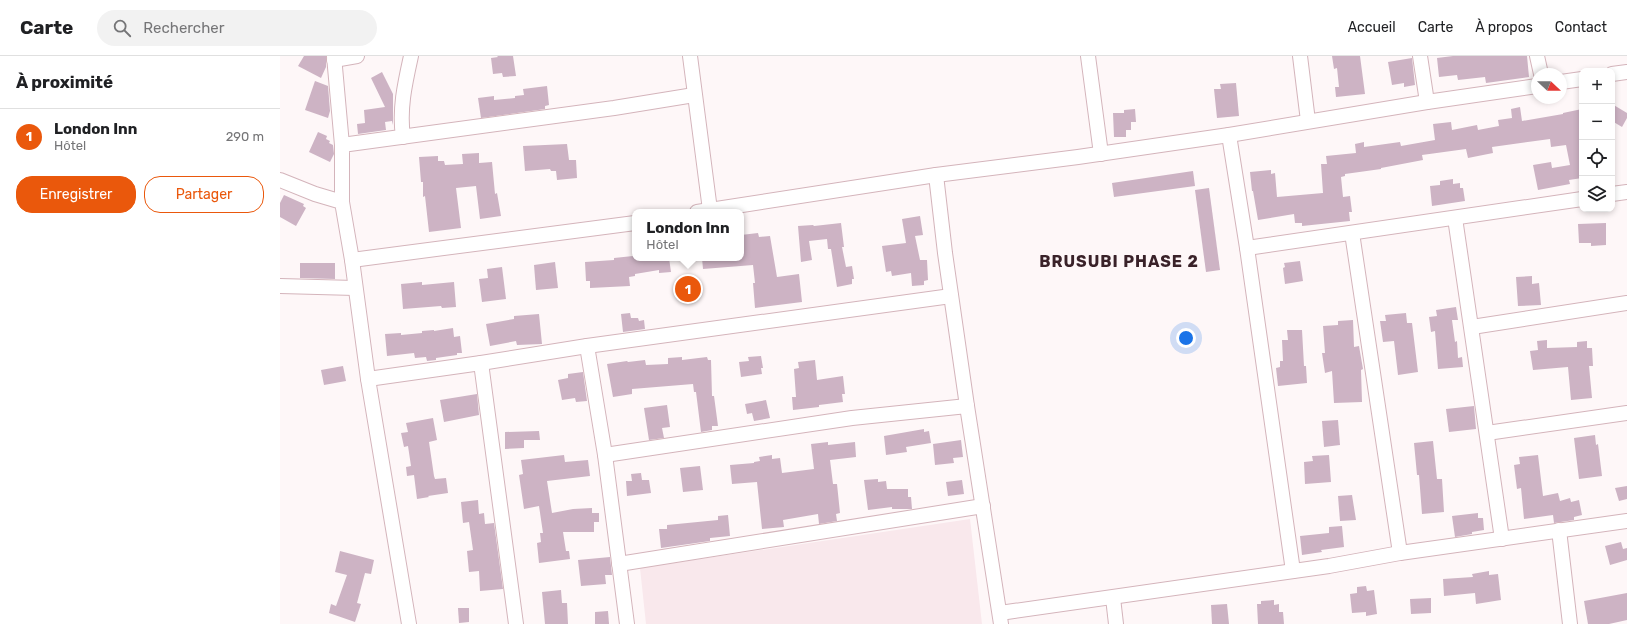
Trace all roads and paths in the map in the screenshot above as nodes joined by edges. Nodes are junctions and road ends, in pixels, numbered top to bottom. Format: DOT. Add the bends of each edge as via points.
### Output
graph roads {
  1 [pos="357,56"];
  2 [pos="411,56"];
  3 [pos="690,56"];
  4 [pos="1088,56"];
  5 [pos="1300,56"];
  6 [pos="1420,56"];
  7 [pos="1537,56"];
  8 [pos="334,58"];
  9 [pos="1540,68"];
  10 [pos="1627,72"];
  11 [pos="1615,74"];
  12 [pos="1579,79"];
  13 [pos="1567,81"];
  14 [pos="1531,87"];
  15 [pos="694,95"];
  16 [pos="1427,102"];
  17 [pos="1308,122"];
  18 [pos="1229,135"];
  19 [pos="402,137"];
  20 [pos="342,146"];
  21 [pos="1101,154"];
  22 [pos="936,175"];
  23 [pos="280,180"];
  24 [pos="1627,192"];
  25 [pos="1615,194"];
  26 [pos="1579,199"];
  27 [pos="342,202"];
  28 [pos="703,209"];
  29 [pos="716,209"];
  30 [pos="1455,218"];
  31 [pos="632,223"];
  32 [pos="1352,233"];
  33 [pos="1247,248"];
  34 [pos="352,260"];
  35 [pos="280,286"];
  36 [pos="355,288"];
  37 [pos="951,296"];
  38 [pos="1627,303"];
  39 [pos="1472,327"];
  40 [pos="587,346"];
  41 [pos="481,363"];
  42 [pos="368,379"];
  43 [pos="967,406"];
  44 [pos="1627,413"];
  45 [pos="1487,433"];
  46 [pos="605,455"];
  47 [pos="983,506"];
  48 [pos="1627,521"];
  49 [pos="1559,530"];
  50 [pos="1502,539"];
  51 [pos="1400,553"];
  52 [pos="619,564"];
  53 [pos="1293,571"];
  54 [pos="1113,598"];
  55 [pos="1001,618"];
  56 [pos="409,624"];
  57 [pos="516,624"];
  58 [pos="627,624"];
  59 [pos="1116,624"];
  60 [pos="1570,624"];
  1 -- 8 [label="street"];
  2 -- 19 [label="street" via="404,87"];
  3 -- 15 [label="street"];
  4 -- 21 [label="street"];
  5 -- 17 [label="street"];
  6 -- 16 [label="street"];
  7 -- 9 [label="street"];
  8 -- 20 [label="street"];
  10 -- 11 [label="street"];
  12 -- 13 [label="street"];
  14 -- 16 [label="street"];
  15 -- 19 [label="street"];
  15 -- 28 [label="street"];
  16 -- 17 [label="street"];
  17 -- 18 [label="street"];
  18 -- 21 [label="street"];
  18 -- 33 [label="street"];
  19 -- 20 [label="street"];
  20 -- 27 [label="street"];
  21 -- 22 [label="street"];
  22 -- 29 [label="street"];
  22 -- 37 [label="street"];
  23 -- 27 [label="street"];
  24 -- 25 [label="street"];
  26 -- 30 [label="street"];
  27 -- 34 [label="street"];
  30 -- 32 [label="street"];
  30 -- 39 [label="street"];
  31 -- 34 [label="street"];
  32 -- 33 [label="street"];
  32 -- 51 [label="street"];
  33 -- 53 [label="street"];
  34 -- 36 [label="street"];
  35 -- 36 [label="street"];
  36 -- 42 [label="street"];
  37 -- 40 [label="street"];
  37 -- 43 [label="street"];
  38 -- 39 [label="street"];
  39 -- 45 [label="street"];
  40 -- 41 [label="street"];
  40 -- 46 [label="street"];
  41 -- 42 [label="street"];
  41 -- 57 [label="street"];
  42 -- 56 [label="street"];
  43 -- 46 [label="street" via="852,418"];
  43 -- 47 [label="street"];
  44 -- 45 [label="street"];
  45 -- 50 [label="street"];
  46 -- 52 [label="street"];
  47 -- 52 [label="street"];
  47 -- 55 [label="street"];
  48 -- 49 [label="street"];
  49 -- 50 [label="street"];
  49 -- 60 [label="street"];
  50 -- 51 [label="street"];
  51 -- 53 [label="street"];
  52 -- 58 [label="street"];
  53 -- 54 [label="street"];
  54 -- 55 [label="street"];
  54 -- 59 [label="street"];
}
